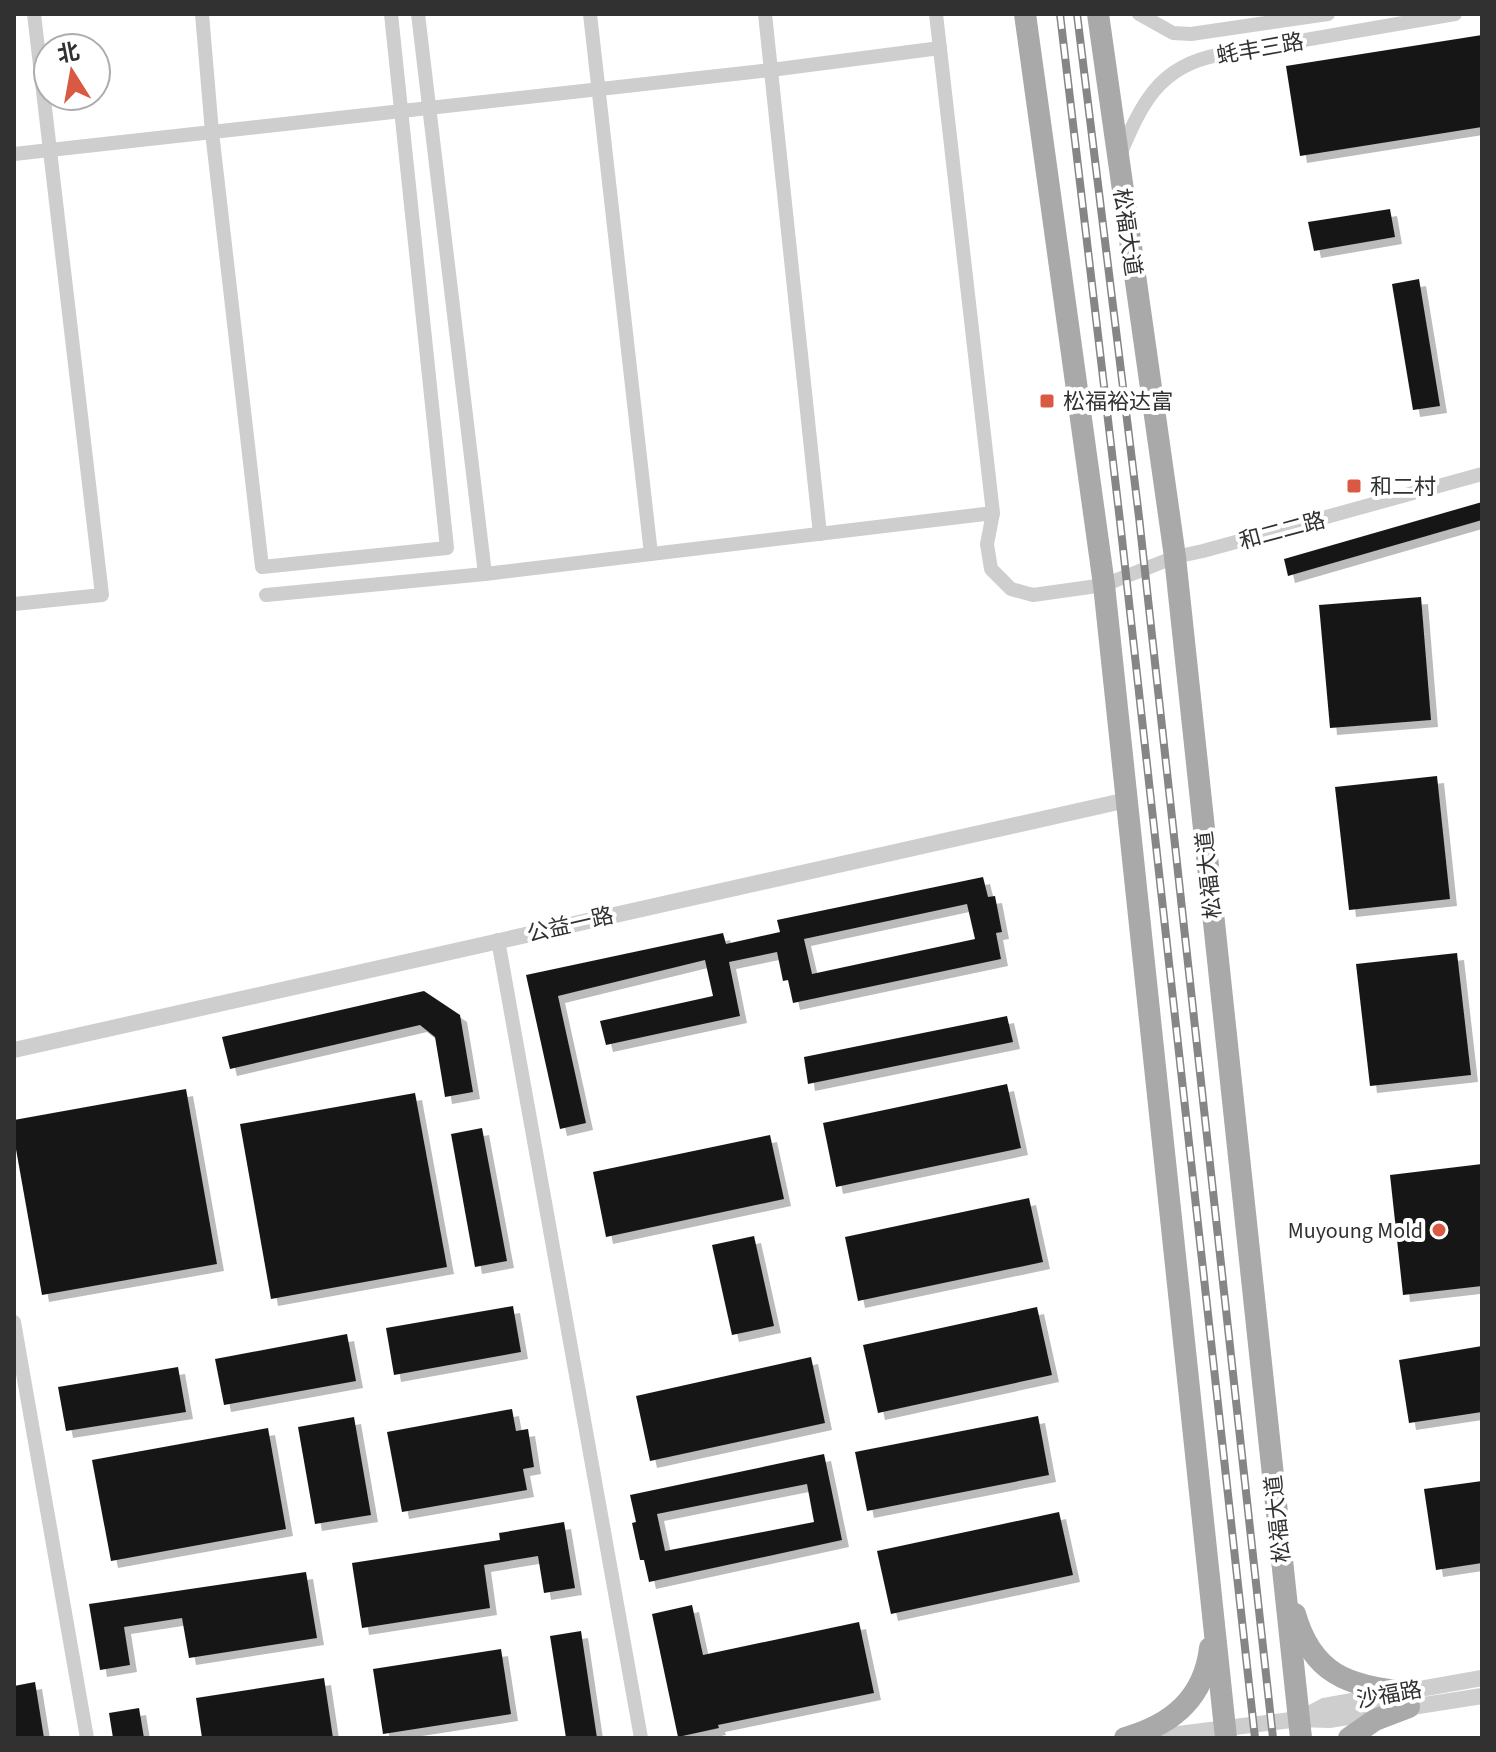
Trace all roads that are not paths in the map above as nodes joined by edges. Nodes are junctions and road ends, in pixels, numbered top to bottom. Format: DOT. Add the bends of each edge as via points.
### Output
graph roads {
  1 [pos="34,14"];
  2 [pos="202,14"];
  3 [pos="391,14"];
  4 [pos="418,14"];
  5 [pos="590,14"];
  6 [pos="765,14"];
  7 [pos="936,14"];
  8 [pos="1025,14"];
  9 [pos="1098,14"];
  10 [pos="1139,14"];
  11 [pos="1328,14"];
  12 [pos="1455,14"];
  13 [pos="940,48"];
  14 [pos="771,70"];
  15 [pos="599,89"];
  16 [pos="429,108"];
  17 [pos="402,111"];
  18 [pos="212,132"];
  19 [pos="48,150"];
  20 [pos="14,154"];
  21 [pos="1118,161"];
  22 [pos="1482,474"];
  23 [pos="993,513"];
  24 [pos="820,534"];
  25 [pos="651,554"];
  26 [pos="1175,557"];
  27 [pos="485,574"];
  28 [pos="1104,585"];
  29 [pos="266,595"];
  30 [pos="14,604"];
  31 [pos="1127,800"];
  32 [pos="498,940"];
  33 [pos="14,1050"];
  34 [pos="14,1322"];
  35 [pos="1283,1570"];
  36 [pos="1211,1595"];
  37 [pos="1482,1678"];
  38 [pos="1482,1696"];
  39 [pos="1407,1700"];
  40 [pos="1300,1728"];
  41 [pos="1225,1732"];
  42 [pos="87,1738"];
  43 [pos="641,1738"];
  44 [pos="1125,1738"];
  45 [pos="1146,1738"];
  46 [pos="1349,1738"];
  1 -- 19 [label="street"];
  2 -- 18 [label="street"];
  3 -- 17 [label="street"];
  4 -- 16 [label="street"];
  5 -- 15 [label="street"];
  6 -- 14 [label="street"];
  7 -- 13 [label="street, 和二二路"];
  8 -- 28 [label="main road"];
  9 -- 21 [label="main road, 松福大道"];
  10 -- 11 [label="street, 蚝丰三路" via="1173,33 1191,34"];
  12 -- 21 [label="street, 蚝丰三路" via="1218,55 1178,67 1150,95"];
  13 -- 14 [label="street"];
  13 -- 23 [label="street, 和二二路"];
  14 -- 15 [label="street"];
  14 -- 24 [label="street"];
  15 -- 16 [label="street"];
  15 -- 25 [label="street"];
  16 -- 17 [label="street"];
  16 -- 27 [label="street"];
  17 -- 18 [label="street"];
  17 -- 18 [label="street" via="447,548 262,567"];
  18 -- 19 [label="street"];
  19 -- 20 [label="street"];
  19 -- 30 [label="street" via="102,595"];
  21 -- 26 [label="main road, 松福大道"];
  22 -- 26 [label="street, 和二二路"];
  23 -- 24 [label="street"];
  23 -- 28 [label="street, 和二二路" via="987,544 991,569 1011,589 1033,595"];
  24 -- 25 [label="street"];
  25 -- 27 [label="street"];
  26 -- 28 [label="street, 和二二路"];
  26 -- 35 [label="main road, 松福大道"];
  27 -- 29 [label="street"];
  28 -- 31 [label="main road"];
  31 -- 32 [label="street, 公益一路"];
  31 -- 36 [label="main road"];
  32 -- 33 [label="street, 公益一路"];
  32 -- 43 [label="street"];
  34 -- 42 [label="street"];
  35 -- 39 [label="main road" via="1300,1629 1325,1666 1348,1680"];
  35 -- 40 [label="main road, 松福大道"];
  36 -- 41 [label="main road"];
  36 -- 44 [label="main road" via="1210,1650 1199,1688 1161,1725"];
  37 -- 39 [label="street, 沙福路"];
  38 -- 39 [label="street, 沙福路"];
  39 -- 40 [label="street, 沙福路"];
  39 -- 40 [label="street, 沙福路" via="1324,1706"];
  39 -- 46 [label="main road"];
  40 -- 41 [label="street, 沙福路"];
  41 -- 45 [label="street, 沙福路"];
}
